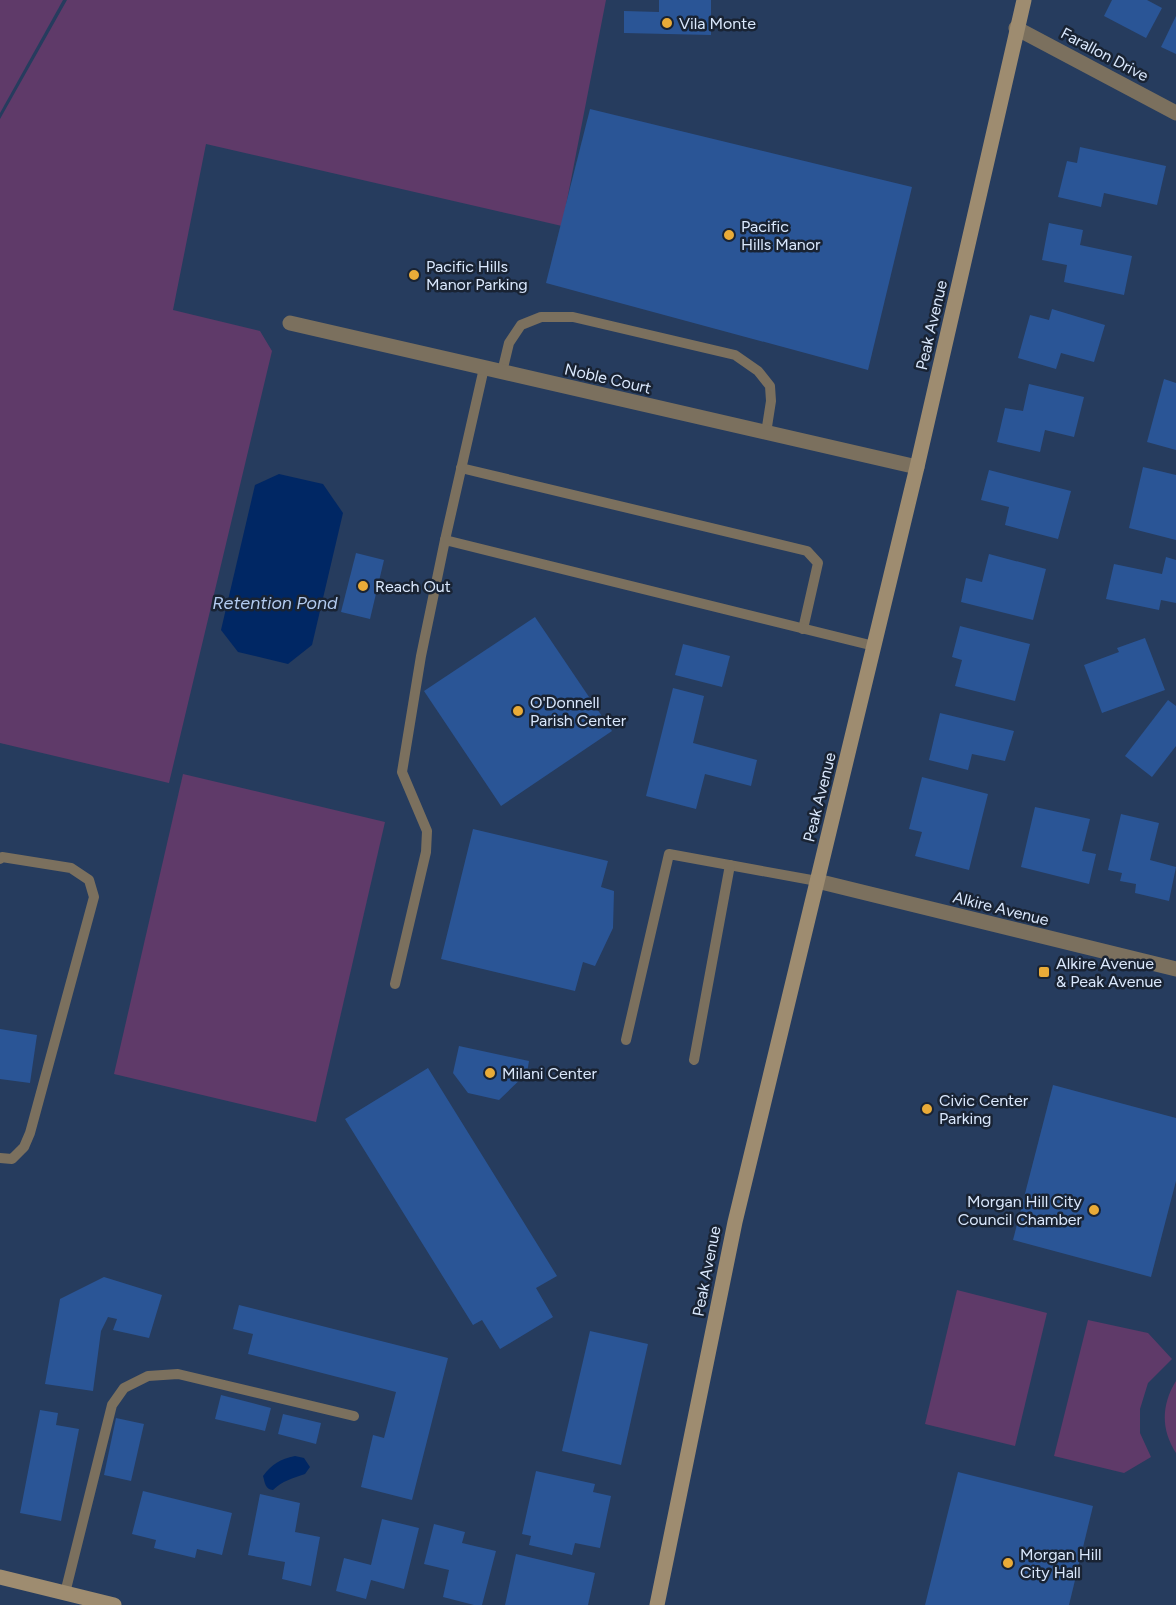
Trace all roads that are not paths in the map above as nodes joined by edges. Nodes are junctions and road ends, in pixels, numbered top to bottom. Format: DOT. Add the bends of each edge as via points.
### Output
graph roads {
  1 [pos="1024,0"];
  2 [pos="1016,28"];
  3 [pos="1176,113"];
  4 [pos="291,323"];
  5 [pos="484,368"];
  6 [pos="502,372"];
  7 [pos="766,433"];
  8 [pos="461,468"];
  9 [pos="917,468"];
  10 [pos="445,540"];
  11 [pos="803,629"];
  12 [pos="874,646"];
  13 [pos="0,859"];
  14 [pos="730,865"];
  15 [pos="817,881"];
  16 [pos="1176,969"];
  17 [pos="395,984"];
  18 [pos="626,1040"];
  19 [pos="694,1060"];
  20 [pos="0,1158"];
  21 [pos="354,1416"];
  22 [pos="0,1577"];
  23 [pos="65,1593"];
  24 [pos="114,1605"];
  25 [pos="657,1605"];
  1 -- 2 [label="street, Peak Avenue"];
  2 -- 3 [label="street, Farallon Drive"];
  2 -- 9 [label="street, Peak Avenue"];
  4 -- 5 [label="street, Noble Court"];
  5 -- 6 [label="street, Noble Court"];
  5 -- 8 [label="lane"];
  6 -- 7 [label="street, Noble Court"];
  6 -- 7 [label="lane" via="509,343 521,325 541,317 573,317 735,355 758,371 770,386"];
  7 -- 9 [label="street, Noble Court"];
  8 -- 10 [label="lane"];
  8 -- 11 [label="lane" via="807,551 818,563"];
  9 -- 12 [label="street, Peak Avenue"];
  10 -- 11 [label="lane"];
  10 -- 17 [label="lane" via="402,772 427,831 426,852"];
  11 -- 12 [label="lane"];
  12 -- 15 [label="street, Peak Avenue"];
  13 -- 20 [label="lane" via="70,868 89,880 94,897 30,1133 24,1147 12,1159"];
  14 -- 15 [label="lane"];
  14 -- 18 [label="lane" via="669,854"];
  14 -- 19 [label="lane"];
  15 -- 16 [label="street, Alkire Avenue"];
  15 -- 25 [label="street, Peak Avenue" via="735,1222"];
  21 -- 23 [label="lane" via="178,1374 148,1376 124,1388 112,1405"];
  22 -- 23 [label="street"];
  23 -- 24 [label="street"];
}
